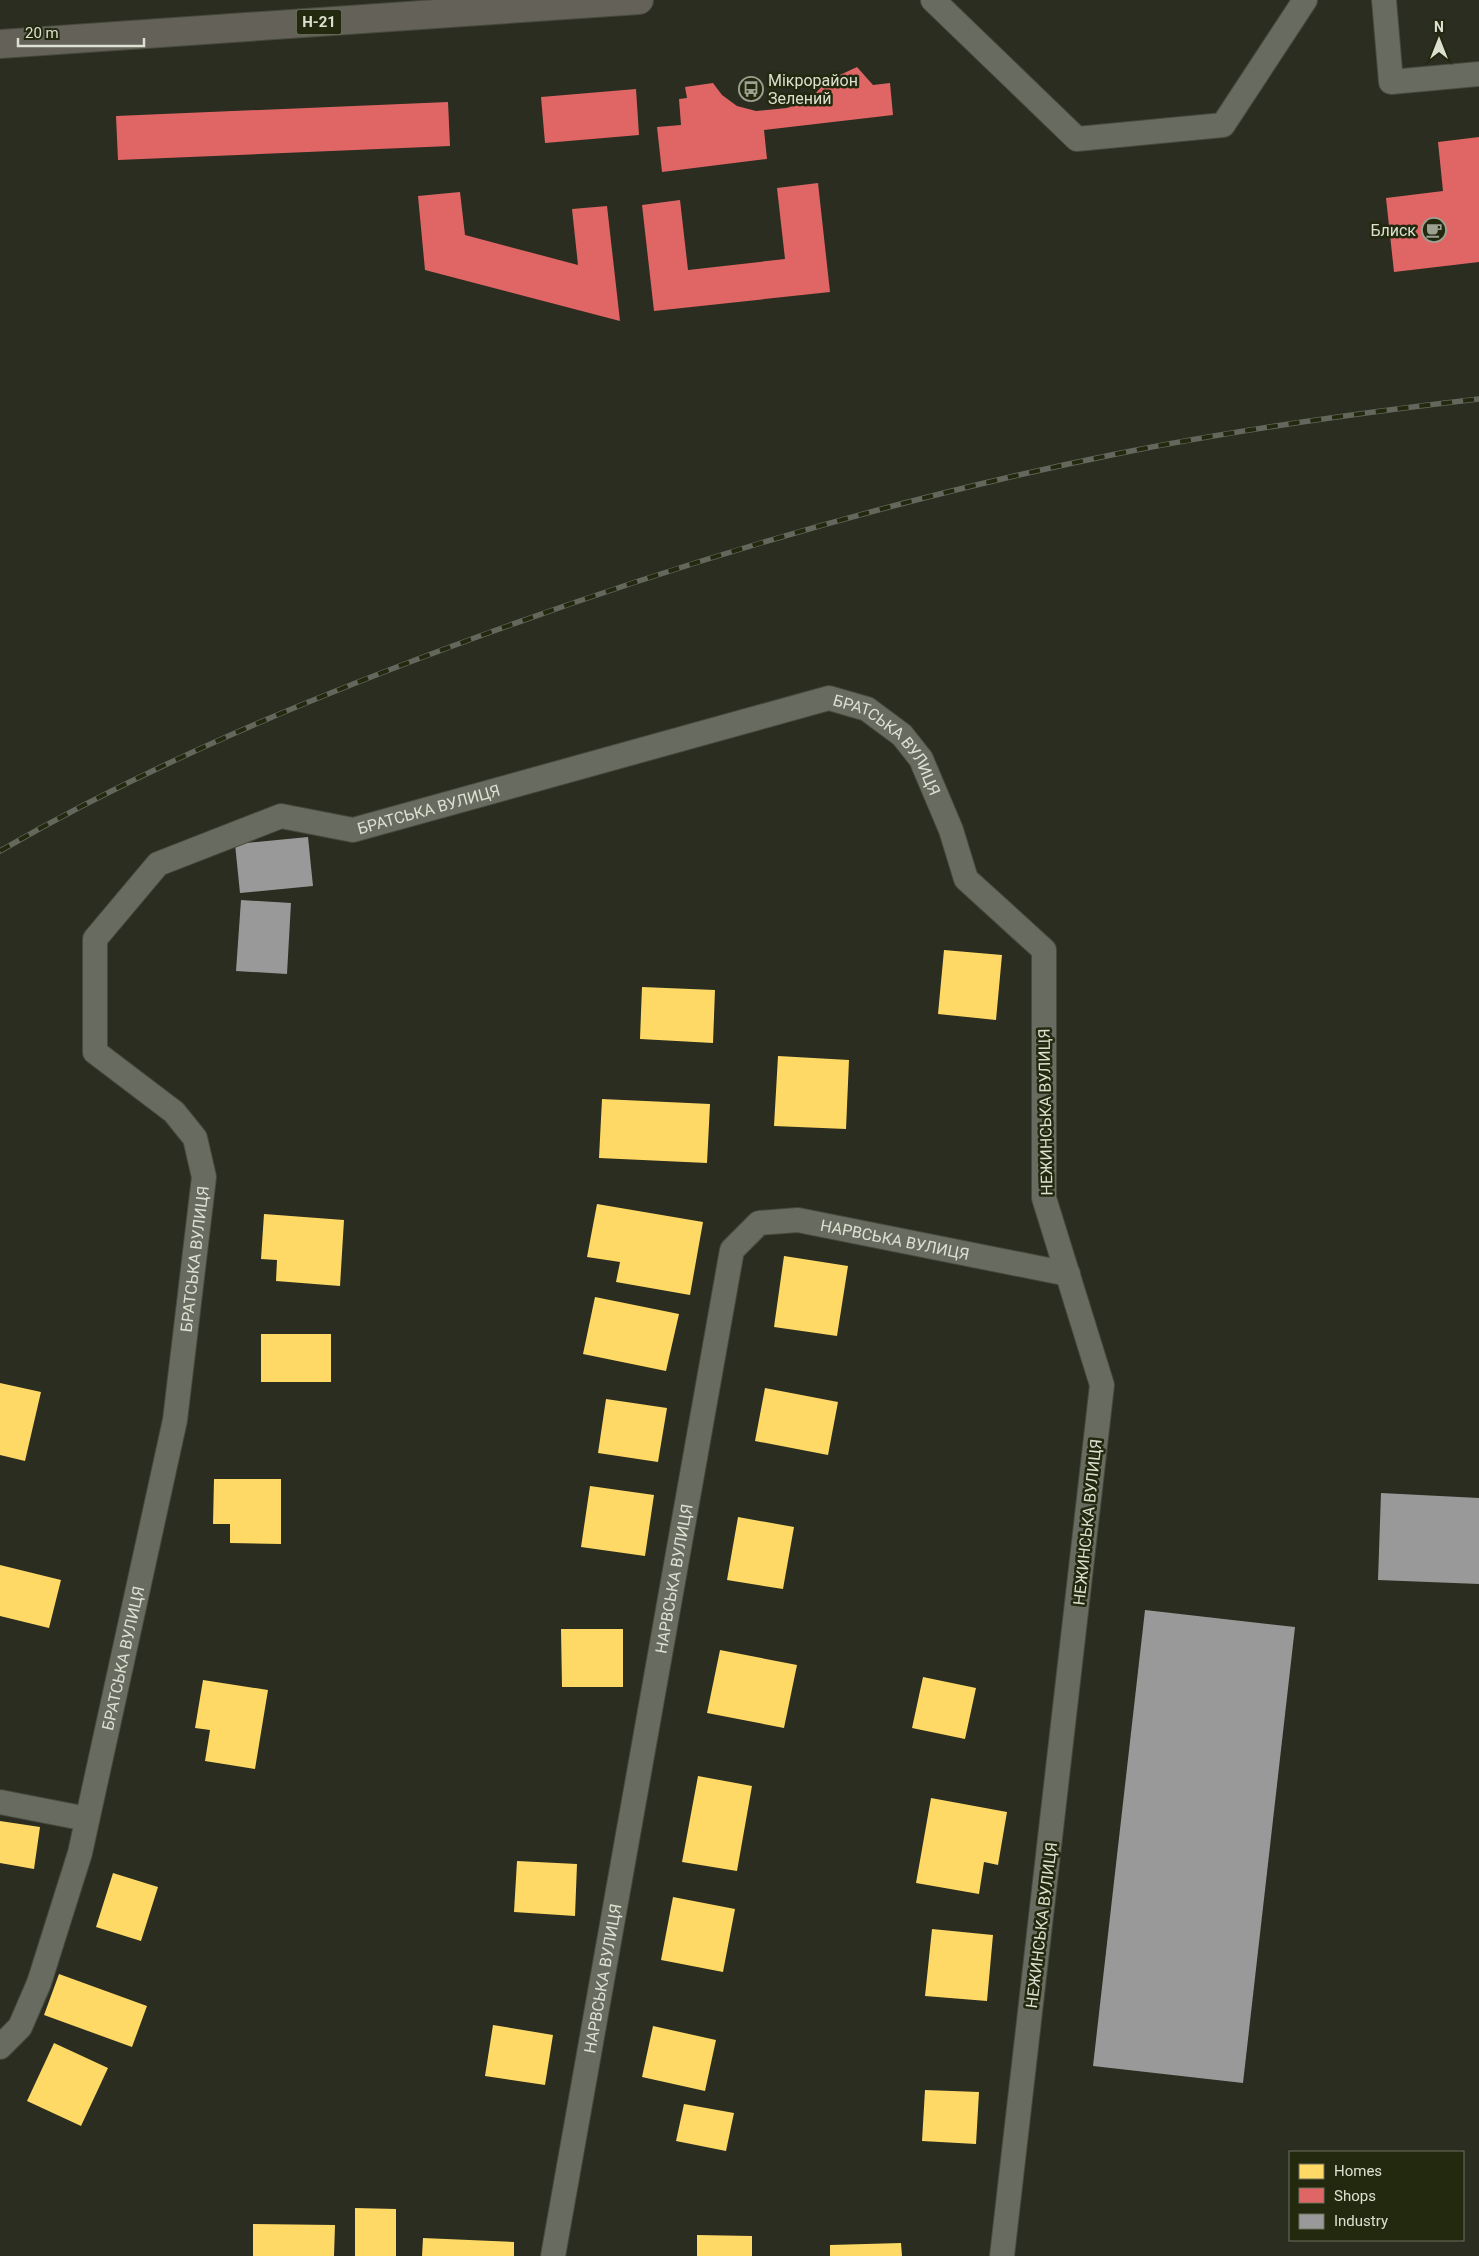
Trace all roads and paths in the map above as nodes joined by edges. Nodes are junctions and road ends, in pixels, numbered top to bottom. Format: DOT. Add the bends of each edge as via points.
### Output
graph roads {
  1 [pos="631,0"];
  2 [pos="639,0"];
  3 [pos="933,0"];
  4 [pos="1305,0"];
  5 [pos="1384,0"];
  6 [pos="0,44"];
  7 [pos="1479,74"];
  8 [pos="951,830"];
  9 [pos="1068,1274"];
  10 [pos="0,1802"];
  11 [pos="87,1819"];
  12 [pos="0,2047"];
  13 [pos="553,2256"];
  14 [pos="1002,2256"];
  1 -- 2 [label="main road, Н-21"];
  1 -- 6 [label="main road, Н-21"];
  3 -- 4 [label="lane" via="1077,139 1223,125"];
  5 -- 7 [label="lane" via="1391,82"];
  8 -- 9 [label="lane, НЕЖИНСЬКА ВУЛИЦЯ" via="966,879 1044,950 1044,1198"];
  8 -- 11 [label="lane, БРАТСЬКА ВУЛИЦЯ" via="921,760 902,735 867,709 829,698 352,830 280,816 158,864 95,939 95,1052 174,1112 195,1138 204,1177 175,1420"];
  9 -- 13 [label="lane, НАРВСЬКА ВУЛИЦЯ" via="798,1220 759,1223 732,1250"];
  9 -- 14 [label="lane, НЕЖИНСЬКА ВУЛИЦЯ" via="1102,1385"];
  10 -- 11 [label="lane"];
  11 -- 12 [label="lane, БРАТСЬКА ВУЛИЦЯ" via="80,1853 39,1983 20,2027"];
}
